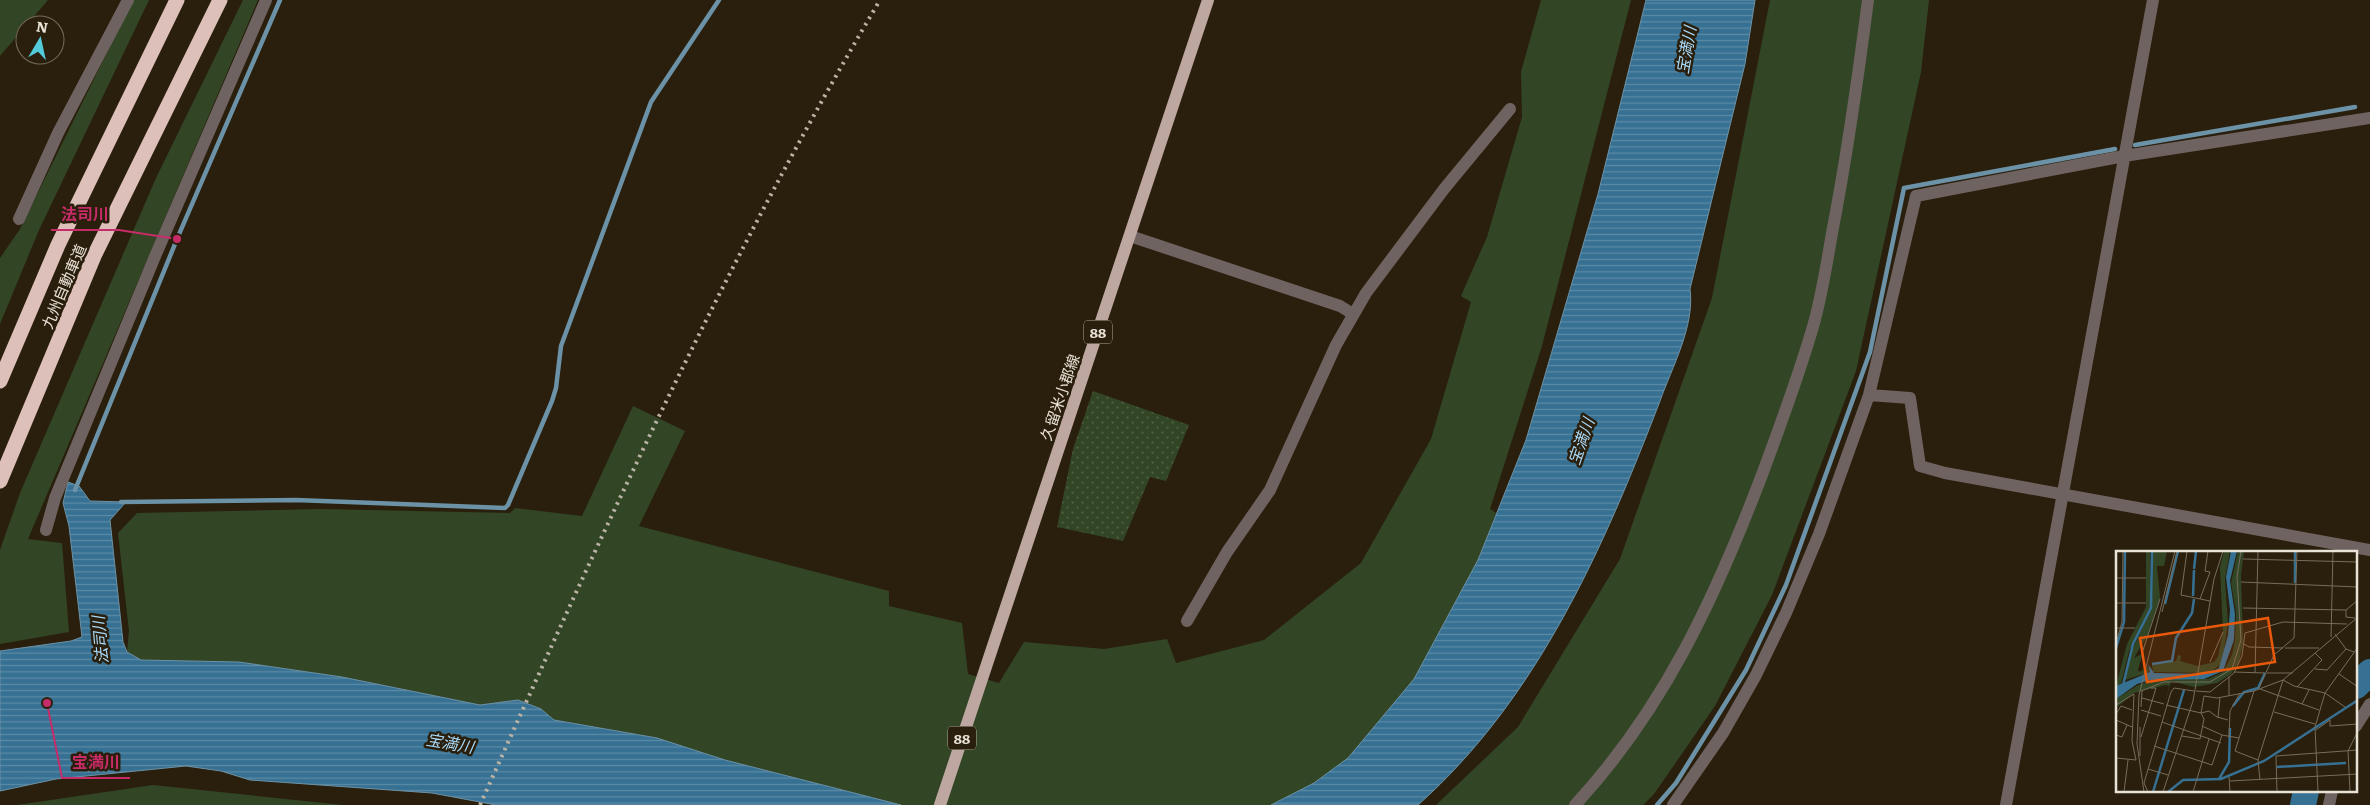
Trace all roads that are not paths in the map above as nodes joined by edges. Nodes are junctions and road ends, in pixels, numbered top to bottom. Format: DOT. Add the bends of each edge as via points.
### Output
graph roads {
  1 [pos="128,0"];
  2 [pos="177,0"];
  3 [pos="220,0"];
  4 [pos="266,0"];
  5 [pos="1208,0"];
  6 [pos="1868,0"];
  7 [pos="2153,0"];
  8 [pos="1510,109"];
  9 [pos="2370,118"];
  10 [pos="2124,156"];
  11 [pos="19,219"];
  12 [pos="1130,236"];
  13 [pos="1353,314"];
  14 [pos="0,381"];
  15 [pos="1869,395"];
  16 [pos="0,481"];
  17 [pos="2064,494"];
  18 [pos="46,530"];
  19 [pos="2370,550"];
  20 [pos="1187,621"];
  21 [pos="2370,704"];
  22 [pos="2358,723"];
  23 [pos="2332,792"];
  24 [pos="940,805"];
  25 [pos="1575,805"];
  26 [pos="1673,805"];
  27 [pos="2006,805"];
  28 [pos="2329,805"];
  1 -- 11 [label="street" via="58,134"];
  2 -- 14 [label="highway, 九州自動車道" via="58,245"];
  3 -- 16 [label="highway, 九州自動車道" via="94,256"];
  4 -- 18 [label="street" via="148,272 55,498"];
  5 -- 12 [label="main road, 久留米小郡線 / 88"];
  6 -- 25 [label="street" via="1849,146 1814,323 1772,449 1688,647 1645,718"];
  7 -- 10 [label="street"];
  8 -- 13 [label="street" via="1444,189"];
  9 -- 10 [label="street"];
  10 -- 15 [label="street" via="1916,196"];
  10 -- 17 [label="street"];
  12 -- 13 [label="street" via="1340,306"];
  12 -- 24 [label="main road, 久留米小郡線 / 88"];
  13 -- 20 [label="street" via="1270,490 1227,552"];
  15 -- 17 [label="street" via="1910,398 1920,466"];
  15 -- 26 [label="street" via="1819,534 1761,666 1723,733"];
  17 -- 19 [label="street"];
  17 -- 27 [label="street"];
  21 -- 22 [label="street"];
  23 -- 28 [label="street"];
}
